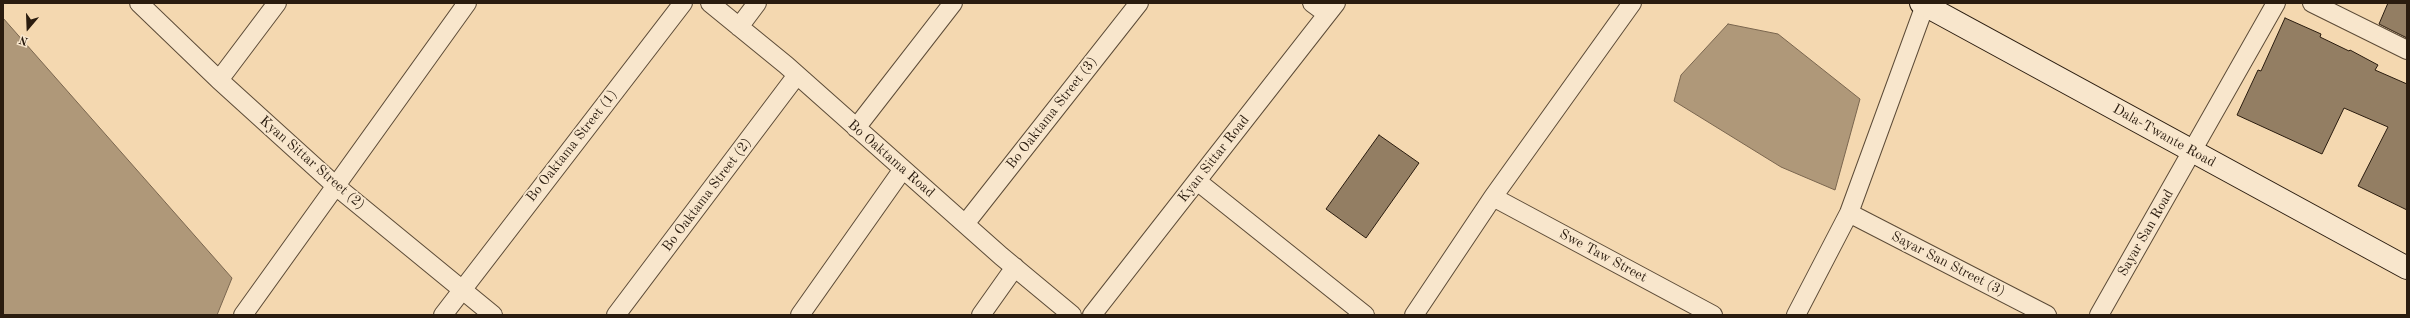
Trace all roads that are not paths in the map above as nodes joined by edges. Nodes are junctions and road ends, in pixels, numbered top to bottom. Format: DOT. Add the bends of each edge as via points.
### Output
graph roads {
  1 [pos="139,3"];
  2 [pos="277,3"];
  3 [pos="467,3"];
  4 [pos="684,3"];
  5 [pos="710,3"];
  6 [pos="757,3"];
  7 [pos="953,3"];
  8 [pos="1139,3"];
  9 [pos="1312,3"];
  10 [pos="1632,3"];
  11 [pos="2276,3"];
  12 [pos="2312,3"];
  13 [pos="1923,4"];
  14 [pos="1332,9"];
  15 [pos="739,27"];
  16 [pos="2407,50"];
  17 [pos="797,75"];
  18 [pos="219,80"];
  19 [pos="856,128"];
  20 [pos="2193,151"];
  21 [pos="903,169"];
  22 [pos="1197,181"];
  23 [pos="337,186"];
  24 [pos="1493,197"];
  25 [pos="1849,213"];
  26 [pos="965,224"];
  27 [pos="1015,267"];
  28 [pos="2407,268"];
  29 [pos="461,290"];
  30 [pos="243,315"];
  31 [pos="443,315"];
  32 [pos="493,315"];
  33 [pos="616,315"];
  34 [pos="800,315"];
  35 [pos="981,315"];
  36 [pos="1072,315"];
  37 [pos="1092,315"];
  38 [pos="1365,315"];
  39 [pos="1414,315"];
  40 [pos="1713,315"];
  41 [pos="1796,315"];
  42 [pos="2047,315"];
  43 [pos="2099,315"];
  1 -- 18 [label="street, Kyan Sittar Street (2)"];
  2 -- 18 [label="street"];
  3 -- 23 [label="street"];
  4 -- 29 [label="street, Bo Oaktama Street (1)"];
  5 -- 15 [label="street, Bo Oaktama Road"];
  6 -- 15 [label="street"];
  7 -- 19 [label="street"];
  8 -- 26 [label="street, Bo Oaktama Street (3)"];
  9 -- 14 [label="street"];
  10 -- 24 [label="street"];
  11 -- 20 [label="street, Sayar San Road"];
  12 -- 16 [label="street"];
  13 -- 20 [label="main road, Dala-Twante Road"];
  13 -- 25 [label="street"];
  14 -- 22 [label="street, Kyan Sittar Road"];
  15 -- 17 [label="street, Bo Oaktama Road"];
  17 -- 19 [label="street, Bo Oaktama Road"];
  17 -- 33 [label="street, Bo Oaktama Street (2)"];
  18 -- 23 [label="street, Kyan Sittar Street (2)"];
  19 -- 21 [label="street, Bo Oaktama Road"];
  20 -- 28 [label="main road, Dala-Twante Road"];
  20 -- 43 [label="street, Sayar San Road"];
  21 -- 26 [label="street, Bo Oaktama Road"];
  21 -- 34 [label="street"];
  22 -- 37 [label="street, Kyan Sittar Road"];
  22 -- 38 [label="street"];
  23 -- 29 [label="street, Kyan Sittar Street (2)"];
  23 -- 30 [label="street"];
  24 -- 39 [label="street"];
  24 -- 40 [label="street, Swe Taw Street"];
  25 -- 41 [label="street"];
  25 -- 42 [label="street, Sayar San Street (3)"];
  26 -- 27 [label="street, Bo Oaktama Road"];
  27 -- 35 [label="street"];
  27 -- 36 [label="street, Bo Oaktama Road"];
  29 -- 31 [label="street, Bo Oaktama Street (1)"];
  29 -- 32 [label="street, Kyan Sittar Street (2)"];
}
